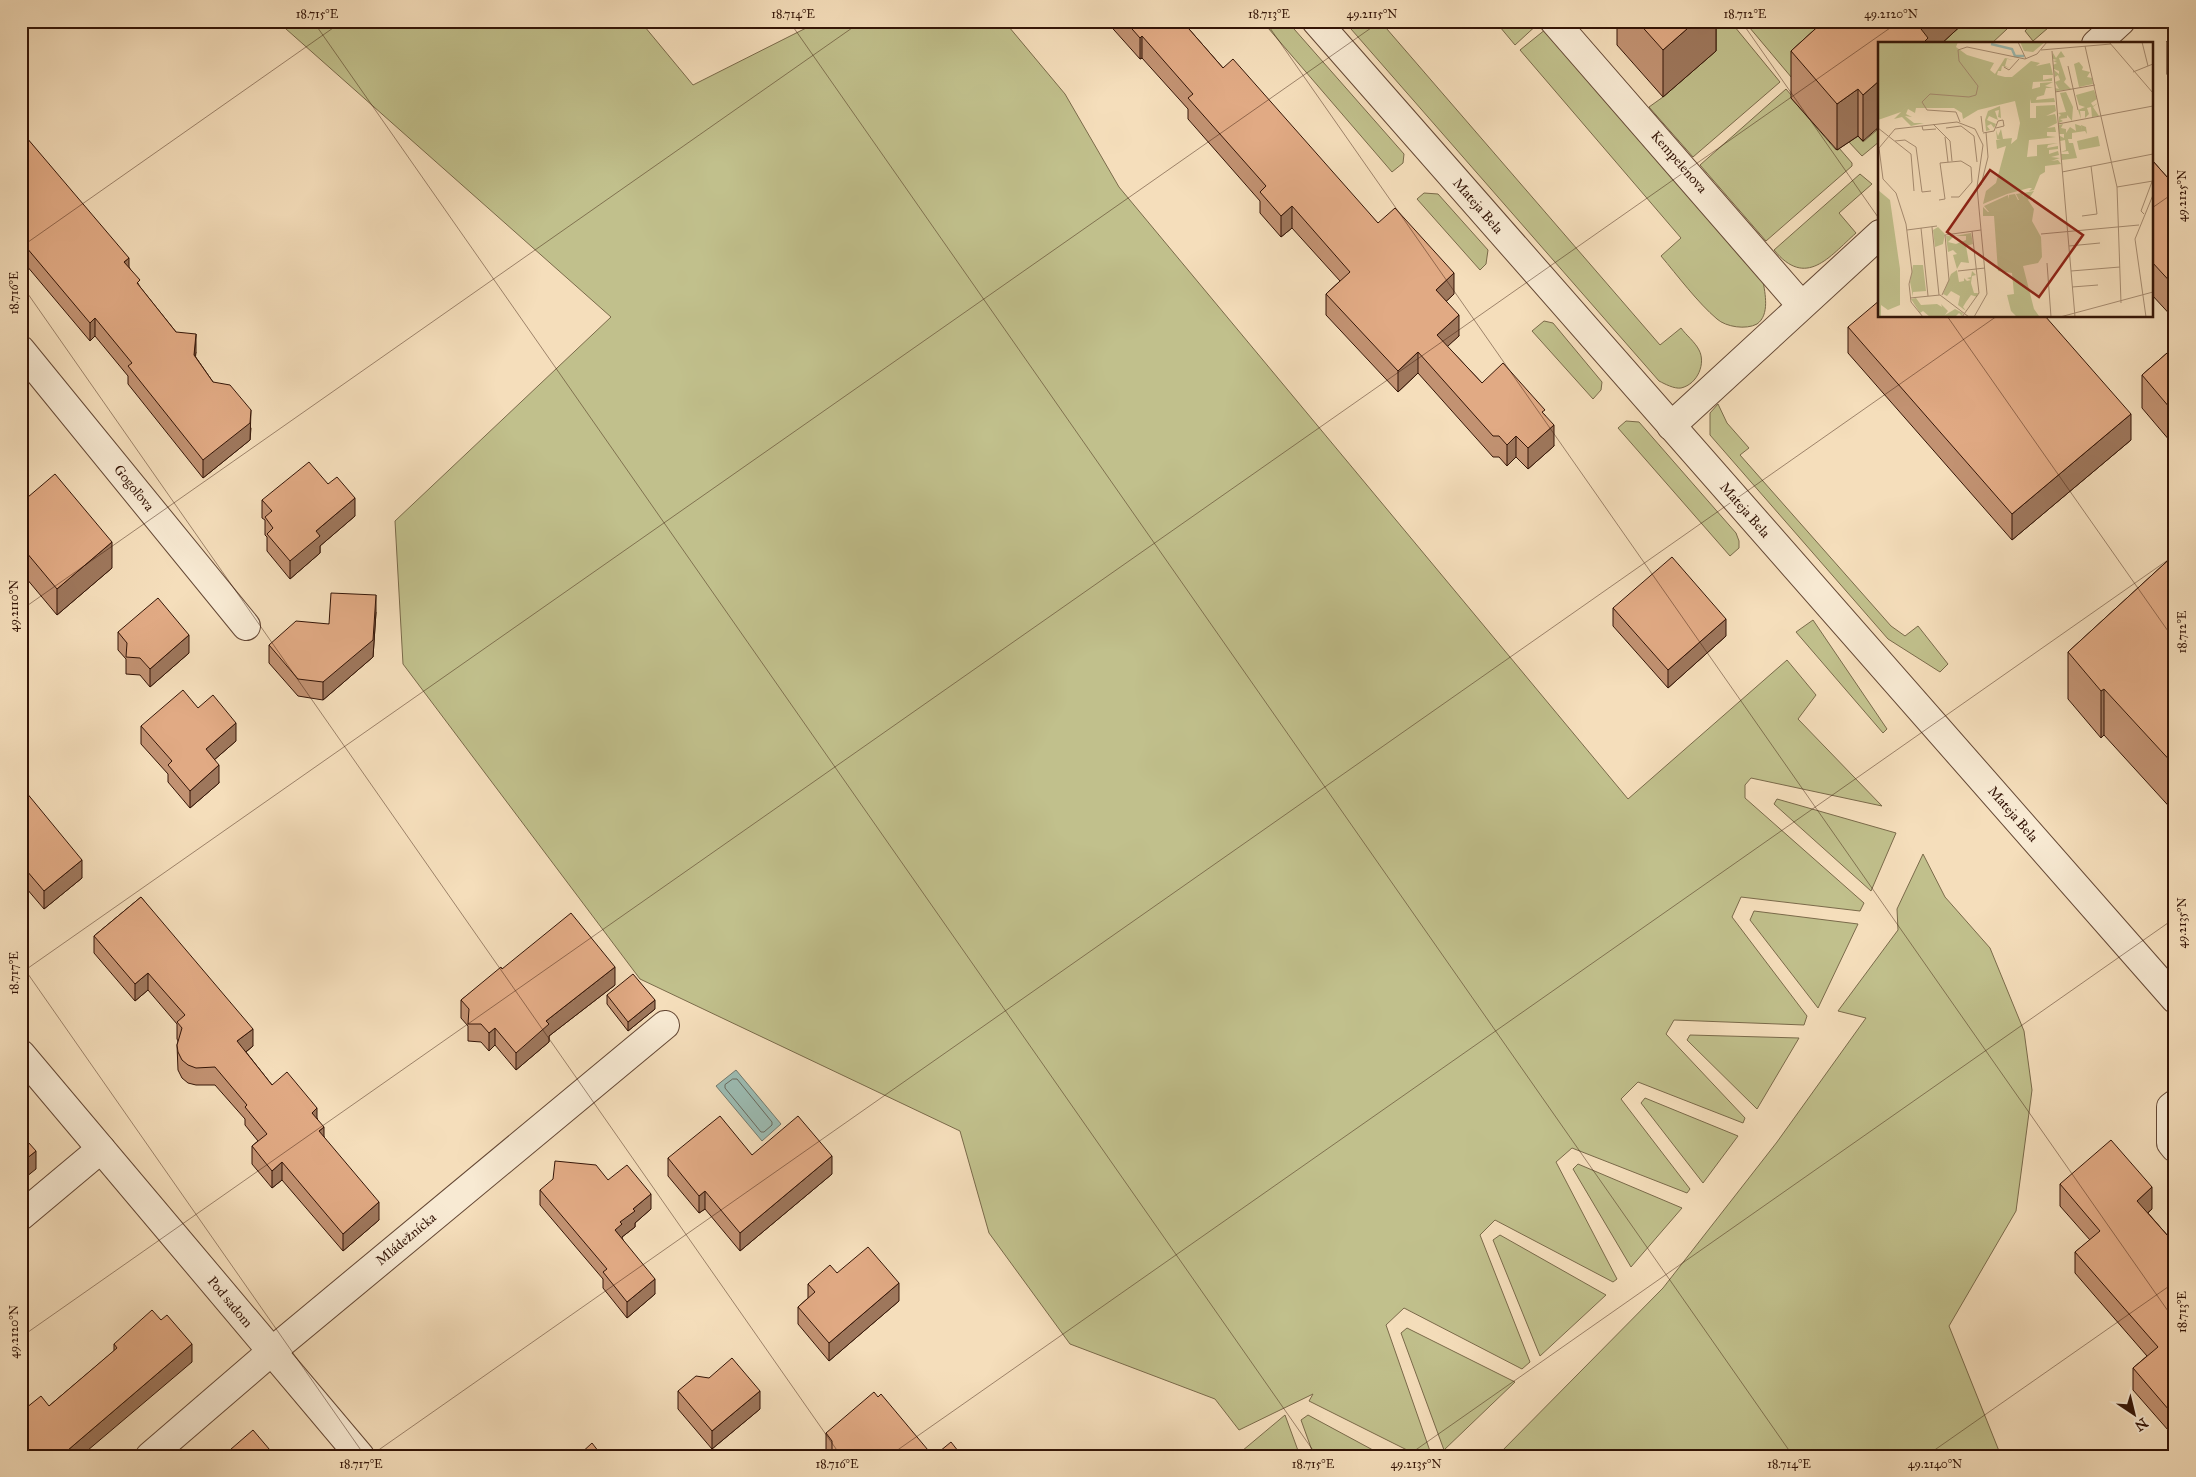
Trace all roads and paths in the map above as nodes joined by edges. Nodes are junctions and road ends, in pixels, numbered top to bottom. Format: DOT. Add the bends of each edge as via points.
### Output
graph roads {
  1 [pos="1316,21"];
  2 [pos="1554,21"];
  3 [pos="2121,21"];
  4 [pos="2098,42"];
  5 [pos="1878,236"];
  6 [pos="1801,304"];
  7 [pos="21,350"];
  8 [pos="1671,426"];
  9 [pos="246,626"];
  10 [pos="2175,999"];
  11 [pos="665,1025"];
  12 [pos="21,1054"];
  13 [pos="2175,1104"];
  14 [pos="101,1148"];
  15 [pos="2175,1148"];
  16 [pos="21,1216"];
  17 [pos="272,1351"];
  18 [pos="150,1456"];
  19 [pos="360,1456"];
  1 -- 8 [label="street, Mateja Bela"];
  2 -- 6 [label="street, Kempelenova"];
  3 -- 4 [label="street"];
  5 -- 6 [label="street"];
  6 -- 8 [label="street"];
  7 -- 9 [label="street, Gogoľova"];
  8 -- 10 [label="street, Mateja Bela"];
  11 -- 17 [label="street, Mládežnícka"];
  12 -- 14 [label="street, Pod sadom"];
  13 -- 15 [label="street" via="2170,1107 2171,1143"];
  14 -- 16 [label="street"];
  14 -- 17 [label="street, Pod sadom"];
  17 -- 18 [label="street, Mládežnícka"];
  17 -- 19 [label="street, Pod sadom"];
}
